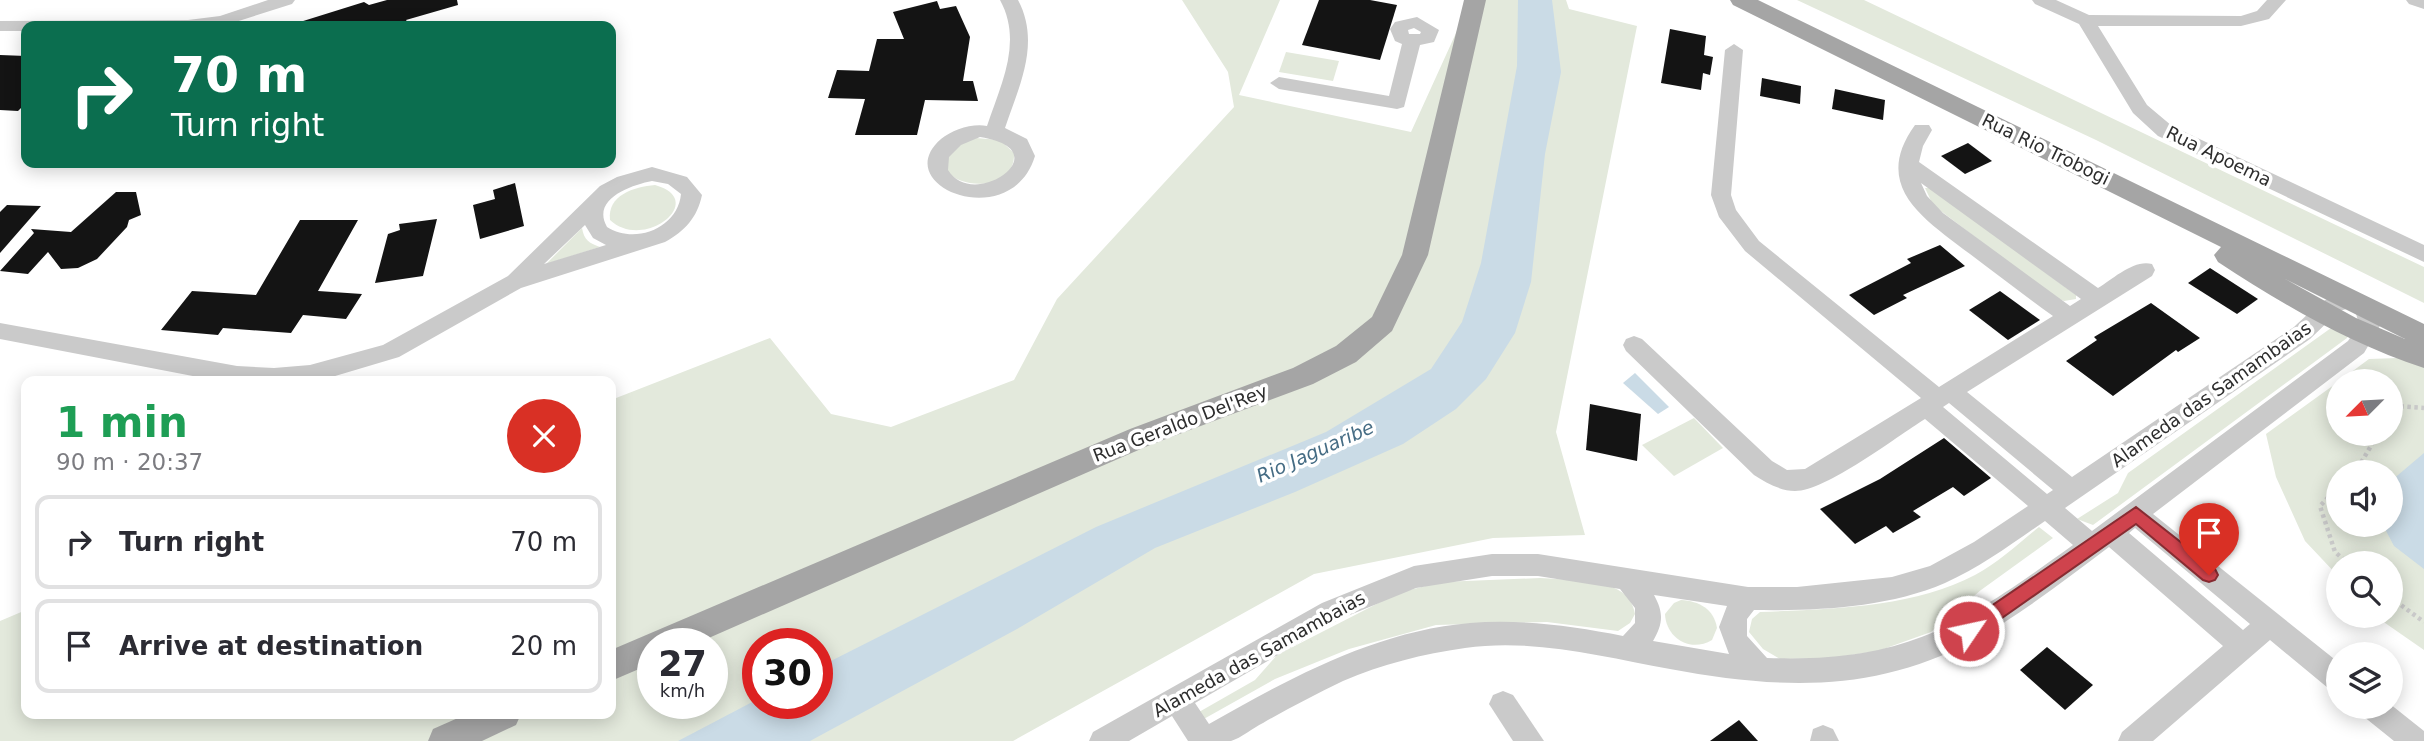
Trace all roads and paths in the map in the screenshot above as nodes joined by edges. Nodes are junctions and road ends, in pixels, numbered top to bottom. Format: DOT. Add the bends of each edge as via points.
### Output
graph roads {
  1 [pos="286,0"];
  2 [pos="1009,0"];
  3 [pos="1475,0"];
  4 [pos="1741,0"];
  5 [pos="2041,0"];
  6 [pos="2277,0"];
  7 [pos="2415,0"];
  8 [pos="2424,4"];
  9 [pos="2085,20"];
  10 [pos="231,21"];
  11 [pos="1410,23"];
  12 [pos="0,26"];
  13 [pos="21,26"];
  14 [pos="1734,50"];
  15 [pos="1279,83"];
  16 [pos="1922,130"];
  17 [pos="994,132"];
  18 [pos="1910,165"];
  19 [pos="2119,185"];
  20 [pos="599,199"];
  21 [pos="649,240"];
  22 [pos="2424,254"];
  23 [pos="2144,270"];
  24 [pos="513,282"];
  25 [pos="2097,299"];
  26 [pos="2358,303"];
  27 [pos="2324,314"];
  28 [pos="2069,316"];
  29 [pos="0,331"];
  30 [pos="2365,335"];
  31 [pos="2424,336"];
  32 [pos="1634,345"];
  33 [pos="2424,357"];
  34 [pos="265,376"];
  35 [pos="286,376"];
  36 [pos="1938,399"];
  37 [pos="2403,406"];
  38 [pos="2424,408"];
  39 [pos="2071,490"];
  40 [pos="2326,500"];
  41 [pos="2046,506"];
  42 [pos="2136,514"];
  43 [pos="2326,523"];
  44 [pos="2101,539"];
  45 [pos="1626,578"];
  46 [pos="1748,598"];
  47 [pos="2403,607"];
  48 [pos="2424,622"];
  49 [pos="2269,624"];
  50 [pos="696,628"];
  51 [pos="2243,647"];
  52 [pos="1626,650"];
  53 [pos="637,654"];
  54 [pos="616,664"];
  55 [pos="2326,669"];
  56 [pos="1758,670"];
  57 [pos="1177,699"];
  58 [pos="1503,704"];
  59 [pos="494,719"];
  60 [pos="2388,719"];
  61 [pos="445,741"];
  62 [pos="1103,741"];
  63 [pos="1204,741"];
  64 [pos="1530,741"];
  65 [pos="2132,741"];
  66 [pos="2415,741"];
  1 -- 10 [label="street"];
  2 -- 17 [label="street" via="1020,22 1021,40"];
  3 -- 50 [label="main road, Rua Geraldo Del'Rey" via="1415,255 1382,324 1346,355 1303,376 1140,437"];
  4 -- 19 [label="main road, Rua Rio Trobogi"];
  5 -- 9 [label="street"];
  6 -- 9 [label="street" via="2263,15 2241,21"];
  7 -- 8 [label="street"];
  9 -- 22 [label="street, Rua Apoema" via="2140,109 2165,131"];
  11 -- 15 [label="street" via="1397,103"];
  12 -- 13 [label="street"];
  14 -- 36 [label="street" via="1721,195 1726,212 1752,246"];
  16 -- 18 [label="street" via="1909,150"];
  18 -- 25 [label="street"];
  18 -- 28 [label="street" via="1913,188 1928,211"];
  19 -- 26 [label="main road, Rua Rio Trobogi"];
  19 -- 27 [label="main road"];
  20 -- 21 [label="street" via="593,212 601,233 622,241"];
  20 -- 21 [label="street" via="622,182 645,176 666,175 687,186 692,195 687,216"];
  20 -- 24 [label="street"];
  21 -- 24 [label="street"];
  23 -- 25 [label="street"];
  24 -- 35 [label="street" via="391,351 310,374"];
  25 -- 28 [label="street"];
  26 -- 27 [label="street, Alameda das Samambaias" via="2337,302"];
  26 -- 30 [label="street" via="2370,324"];
  26 -- 31 [label="main road, Rua Rio Trobogi"];
  27 -- 30 [label="main road"];
  27 -- 39 [label="street, Alameda das Samambaias"];
  28 -- 36 [label="street"];
  29 -- 34 [label="street" via="208,370"];
  30 -- 33 [label="main road"];
  30 -- 42 [label="street"];
  32 -- 36 [label="street" via="1763,468 1788,482 1813,477"];
  36 -- 39 [label="street" via="2025,452"];
  36 -- 41 [label="street" via="2001,469"];
  37 -- 38 [label="path"];
  39 -- 41 [label="street, Alameda das Samambaias"];
  40 -- 43 [label="path" via="2320,506"];
  41 -- 44 [label="street"];
  41 -- 46 [label="street, Alameda das Samambaias" via="1983,550 1936,575 1852,595"];
  42 -- 44 [label="street"];
  42 -- 49 [label="street"];
  44 -- 51 [label="street" via="2162,578"];
  44 -- 56 [label="street" via="1969,631 1930,650 1882,664 1833,671"];
  45 -- 46 [label="street, Alameda das Samambaias"];
  45 -- 52 [label="street" via="1648,607 1650,619 1649,629"];
  45 -- 57 [label="street, Alameda das Samambaias" via="1538,565 1492,565 1413,577 1331,611"];
  46 -- 56 [label="street" via="1737,609 1732,630 1744,655"];
  47 -- 48 [label="path"];
  49 -- 51 [label="street"];
  49 -- 55 [label="street"];
  51 -- 65 [label="street"];
  52 -- 56 [label="street"];
  52 -- 63 [label="street" via="1526,635 1428,640 1334,670"];
  53 -- 54 [label="main road"];
  57 -- 62 [label="street, Alameda das Samambaias"];
  57 -- 63 [label="street"];
  58 -- 64 [label="street"];
  59 -- 61 [label="main road"];
  60 -- 66 [label="street"];
}
